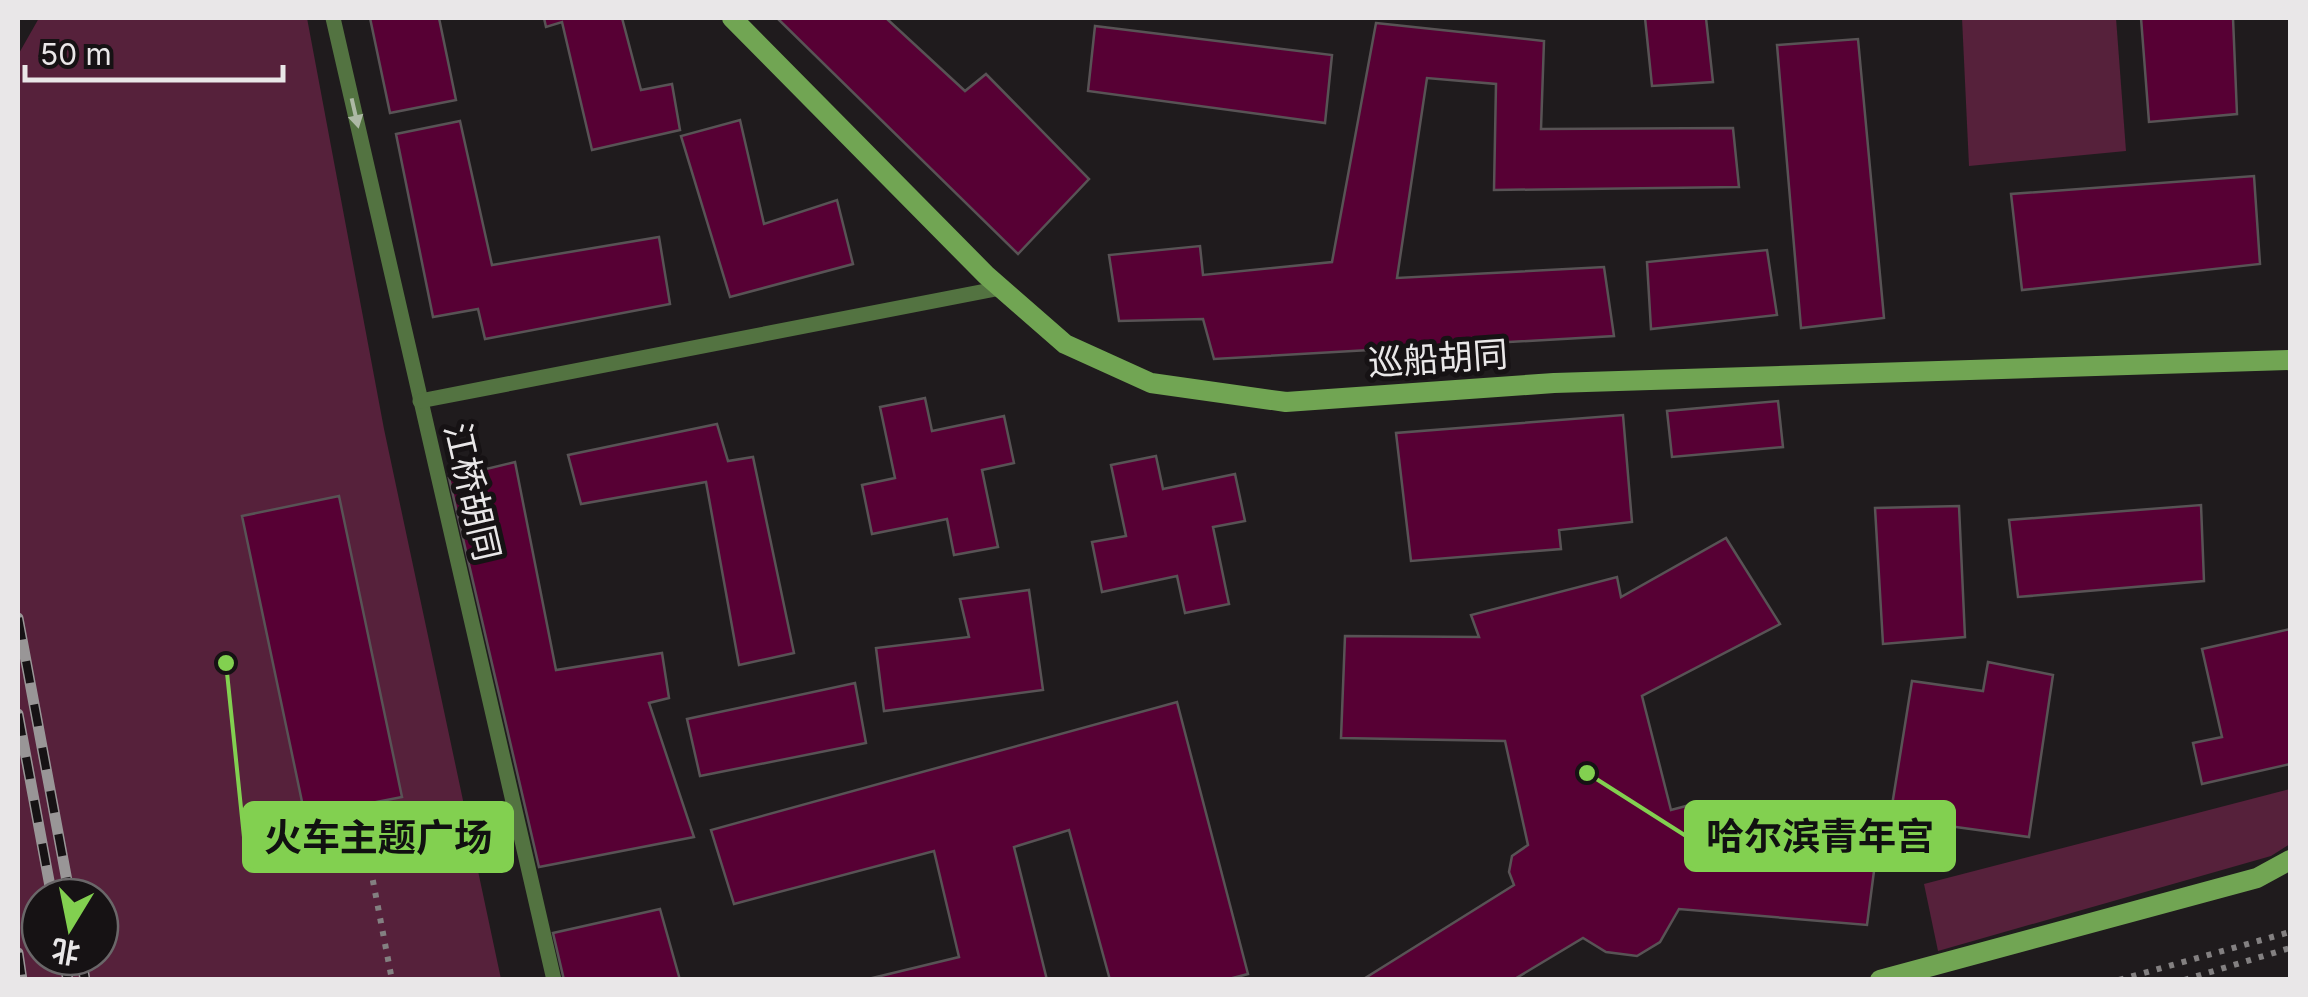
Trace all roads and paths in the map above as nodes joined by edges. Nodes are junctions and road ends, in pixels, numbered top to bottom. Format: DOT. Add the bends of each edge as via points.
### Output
graph roads {
  1 [pos="333,18"];
  2 [pos="732,18"];
  3 [pos="1001,288"];
  4 [pos="2290,360"];
  5 [pos="420,402"];
  6 [pos="363,828"];
  7 [pos="2290,860"];
  8 [pos="2290,932"];
  9 [pos="2290,948"];
  10 [pos="392,980"];
  11 [pos="554,980"];
  12 [pos="1880,980"];
  13 [pos="2120,980"];
  14 [pos="2184,980"];
  1 -- 5 [label="lane, 江桥胡同, one-way"];
  2 -- 3 [label="street, 巡船胡同"];
  3 -- 4 [label="street, 巡船胡同" via="1065,344 1151,383 1286,402 1554,383"];
  3 -- 5 [label="lane"];
  5 -- 11 [label="lane, 江桥胡同"];
  6 -- 10 [label="path"];
  7 -- 12 [label="street" via="2257,878"];
  8 -- 13 [label="path"];
  9 -- 14 [label="path"];
}
